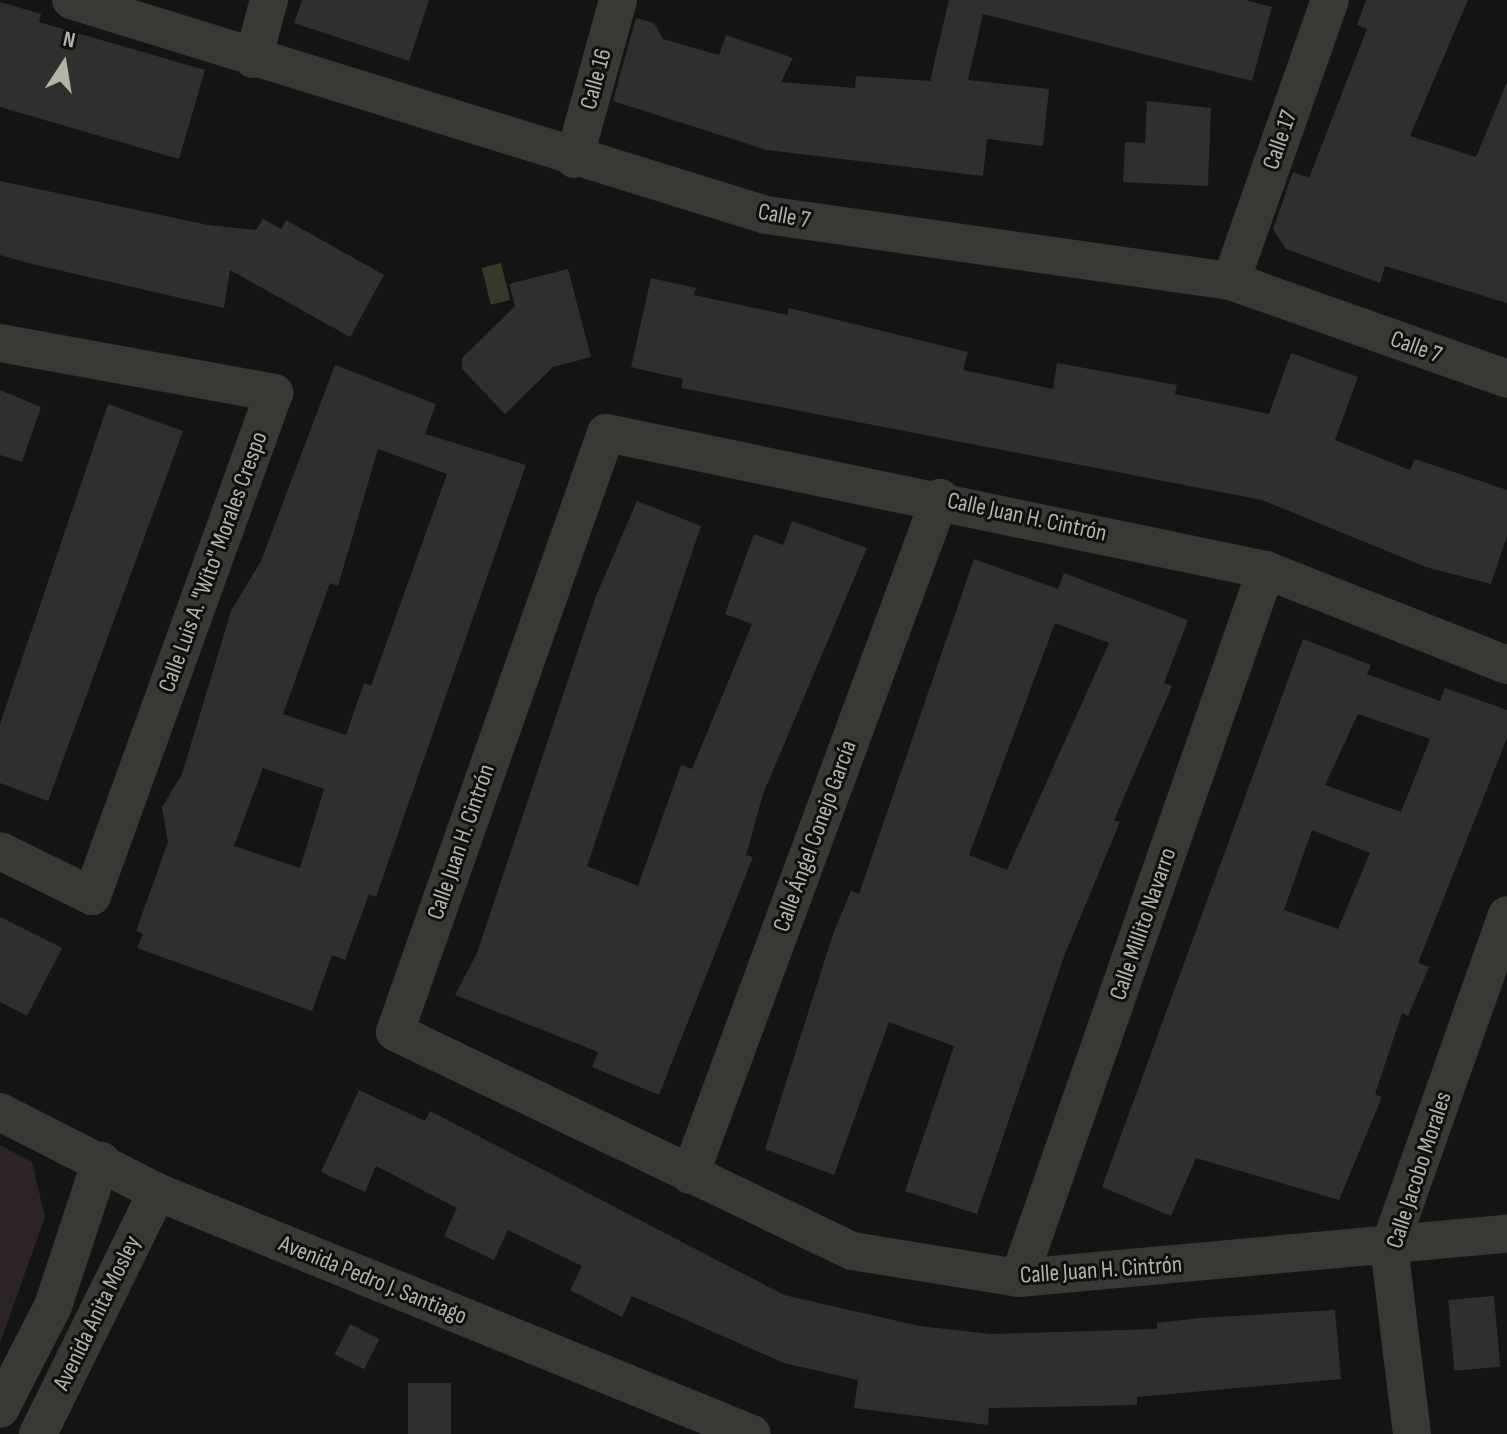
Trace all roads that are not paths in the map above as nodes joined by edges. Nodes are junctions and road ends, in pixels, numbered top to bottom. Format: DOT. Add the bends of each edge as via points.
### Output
graph roads {
  1 [pos="71,0"];
  2 [pos="269,0"];
  3 [pos="618,0"];
  4 [pos="1330,0"];
  5 [pos="253,59"];
  6 [pos="574,159"];
  7 [pos="1231,281"];
  8 [pos="0,343"];
  9 [pos="1507,379"];
  10 [pos="940,498"];
  11 [pos="1266,570"];
  12 [pos="1507,665"];
  13 [pos="0,851"];
  14 [pos="1507,915"];
  15 [pos="0,1112"];
  16 [pos="101,1161"];
  17 [pos="690,1175"];
  18 [pos="157,1192"];
  19 [pos="1507,1234"];
  20 [pos="1389,1248"];
  21 [pos="1019,1278"];
  22 [pos="0,1409"];
  23 [pos="38,1434"];
  24 [pos="752,1434"];
  25 [pos="1412,1434"];
  1 -- 5 [label="street, Calle 7"];
  2 -- 5 [label="street"];
  3 -- 6 [label="street, Calle 16"];
  4 -- 7 [label="street, Calle 17"];
  5 -- 6 [label="street, Calle 7"];
  6 -- 7 [label="street, Calle 7" via="766,215"];
  7 -- 9 [label="street, Calle 7"];
  8 -- 13 [label="street, Calle Luis A. \"Wito\" Morales Crespo" via="274,393 92,896"];
  10 -- 11 [label="street, Calle Juan H. Cintrón"];
  10 -- 17 [label="street, Calle Ángel Conejo García"];
  10 -- 17 [label="street, Calle Juan H. Cintrón" via="606,433 395,1032"];
  11 -- 12 [label="street, Calle Juan H. Cintrón"];
  11 -- 21 [label="street, Calle Millito Navarro"];
  14 -- 20 [label="street, Calle Jacobo Morales"];
  15 -- 16 [label="street, Avenida Pedro J. Santiago"];
  16 -- 18 [label="street, Avenida Pedro J. Santiago"];
  16 -- 22 [label="street, Avenida Anita Mosley" via="53,1306"];
  17 -- 21 [label="street, Calle Juan H. Cintrón" via="852,1251"];
  18 -- 23 [label="street, Avenida Anita Mosley"];
  18 -- 24 [label="street, Avenida Pedro J. Santiago"];
  19 -- 20 [label="street, Calle Juan H. Cintrón"];
  20 -- 21 [label="street, Calle Juan H. Cintrón"];
  20 -- 25 [label="street, Calle Jacobo Morales"];
}
